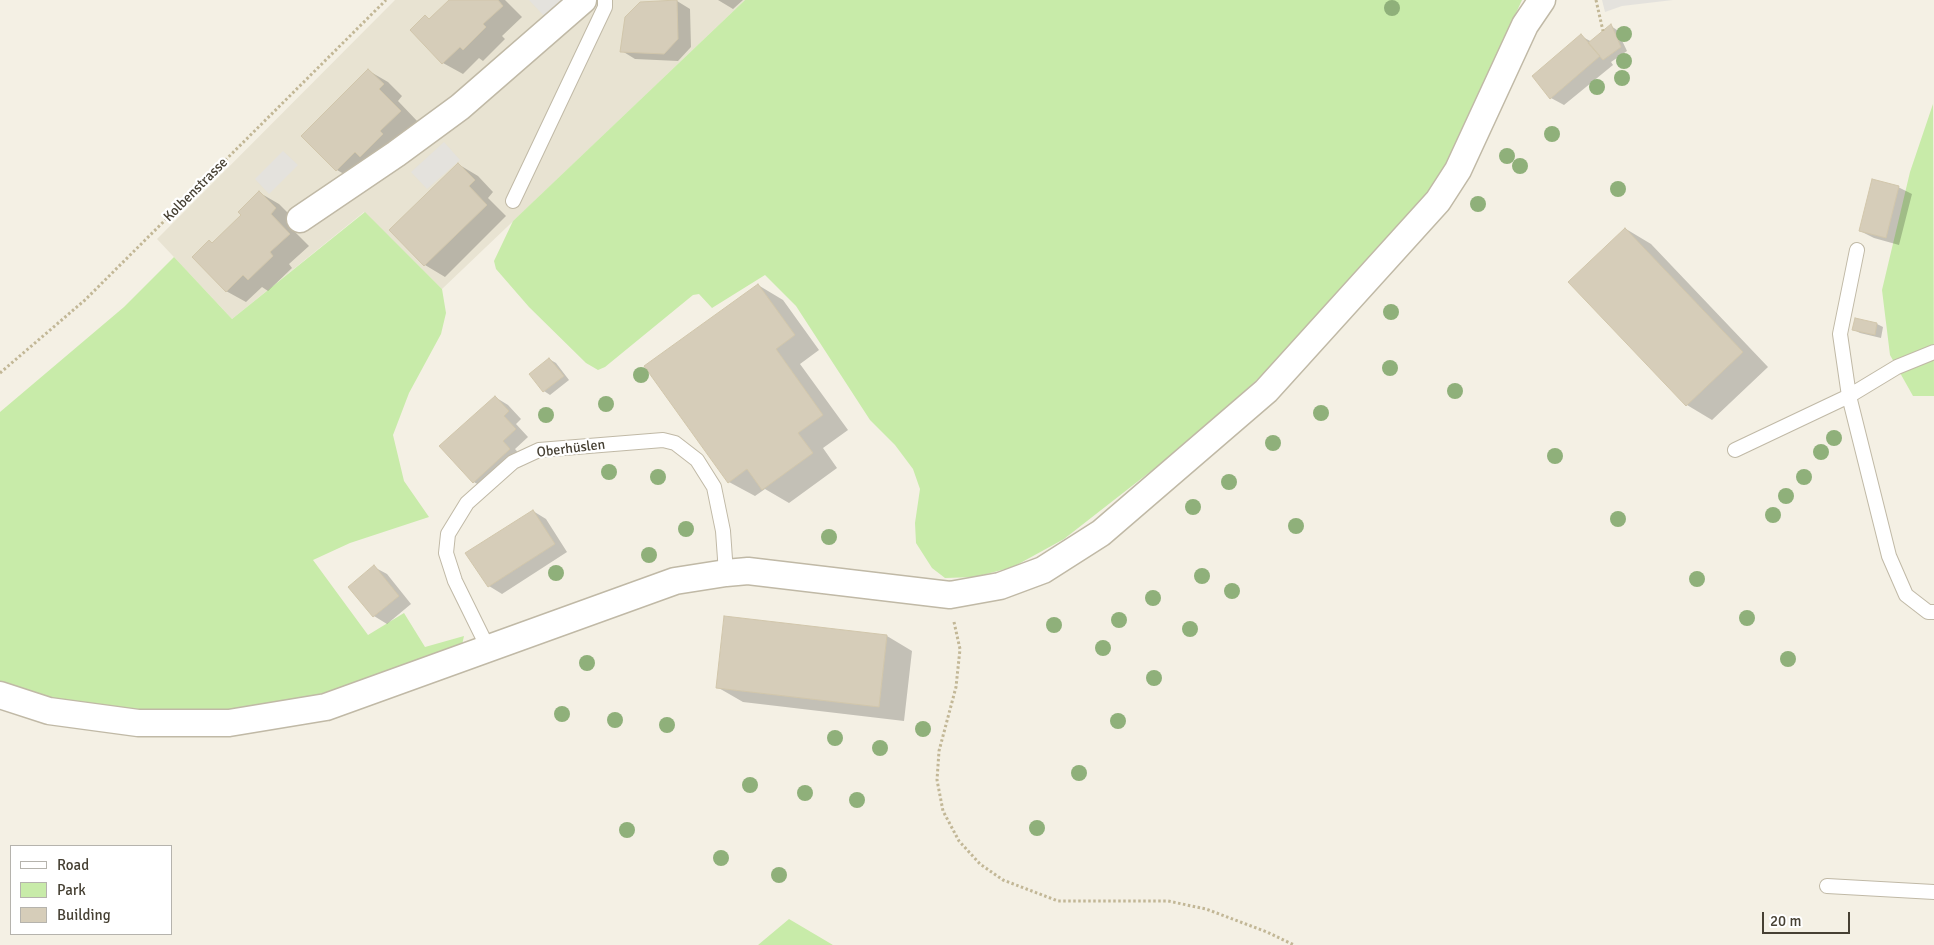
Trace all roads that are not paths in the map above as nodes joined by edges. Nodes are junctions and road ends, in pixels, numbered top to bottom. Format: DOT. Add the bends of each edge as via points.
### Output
graph roads {
  1 [pos="583,0"];
  2 [pos="605,0"];
  3 [pos="1542,0"];
  4 [pos="513,201"];
  5 [pos="300,219"];
  6 [pos="1857,250"];
  7 [pos="1934,352"];
  8 [pos="1850,396"];
  9 [pos="1735,450"];
  10 [pos="726,573"];
  11 [pos="1934,612"];
  12 [pos="488,648"];
  13 [pos="0,695"];
  14 [pos="1827,886"];
  15 [pos="1934,892"];
  1 -- 5 [label="street" via="460,107"];
  2 -- 4 [label="lane" via="605,7"];
  3 -- 10 [label="street" via="1525,25 1458,170 1438,201 1266,391 1101,533 1044,570 1000,586 950,595 748,572"];
  6 -- 8 [label="lane" via="1840,334"];
  7 -- 8 [label="lane" via="1897,366"];
  8 -- 9 [label="lane"];
  8 -- 11 [label="lane" via="1889,556 1906,596 1928,612"];
  10 -- 12 [label="street" via="675,581"];
  10 -- 12 [label="lane, Oberhüslen" via="723,532 714,488 697,460 675,443 664,440 539,450 513,462 467,503 448,534 446,553 455,581"];
  12 -- 13 [label="street" via="326,707 229,723 138,723 48,711"];
  14 -- 15 [label="lane"];
}
